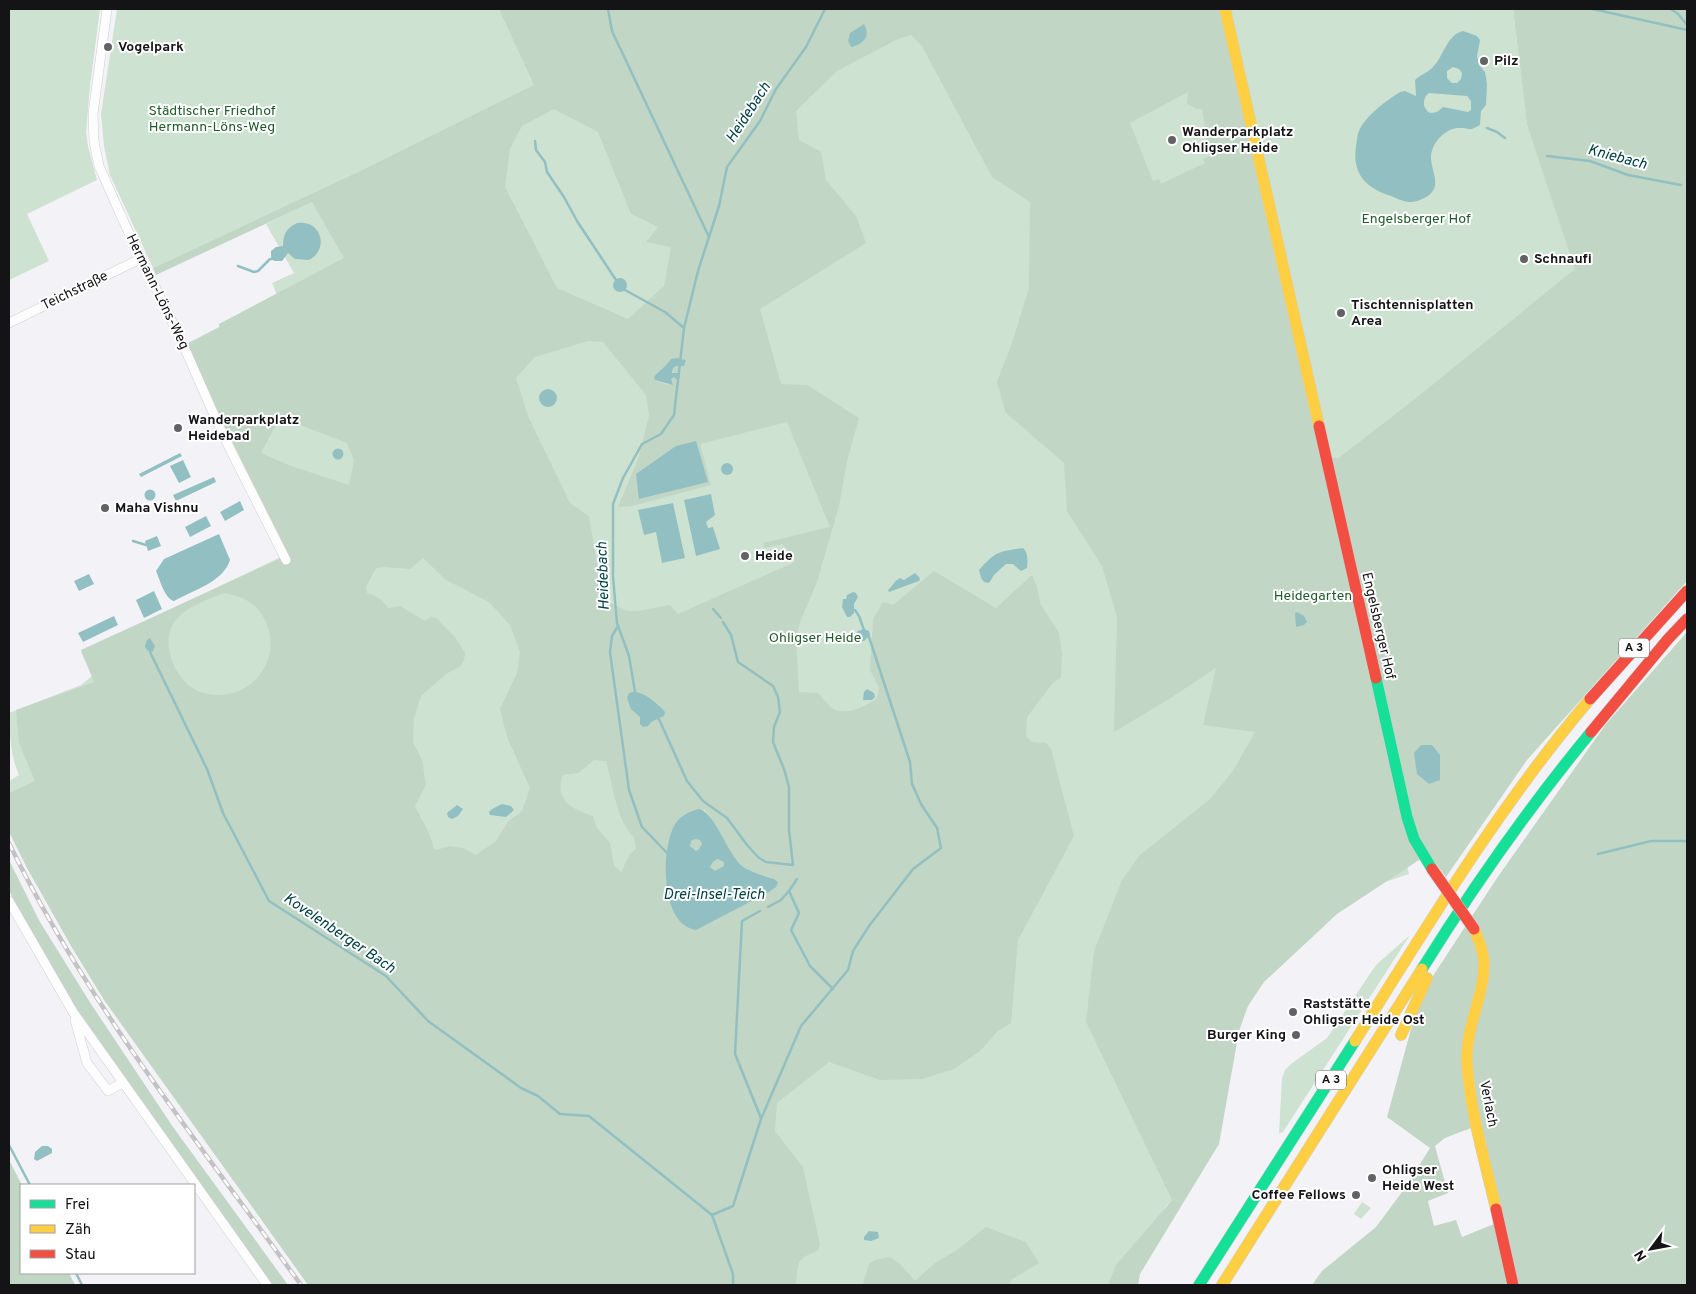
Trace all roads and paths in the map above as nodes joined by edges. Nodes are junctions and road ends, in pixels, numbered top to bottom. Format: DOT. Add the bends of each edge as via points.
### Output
graph roads {
  1 [pos="107,9"];
  2 [pos="1224,9"];
  3 [pos="142,258"];
  4 [pos="9,323"];
  5 [pos="286,560"];
  6 [pos="1687,591"];
  7 [pos="1687,619"];
  8 [pos="1460,873"];
  9 [pos="9,901"];
  10 [pos="1426,911"];
  11 [pos="1452,921"];
  12 [pos="1474,929"];
  13 [pos="73,1012"];
  14 [pos="1401,1035"];
  15 [pos="122,1083"];
  16 [pos="194,1184"];
  17 [pos="195,1185"];
  18 [pos="267,1285"];
  19 [pos="1199,1285"];
  20 [pos="1222,1285"];
  21 [pos="1513,1285"];
  1 -- 3 [label="street, Hermann-Löns-Weg" via="94,97 94,142 103,178"];
  2 -- 12 [label="main road, Engelsberger Hof, bridge" via="1407,817 1414,839"];
  3 -- 4 [label="street, Teichstraße"];
  3 -- 5 [label="street, Hermann-Löns-Weg"];
  6 -- 8 [label="main road, A 3" via="1542,759"];
  7 -- 11 [label="main road, A 3" via="1558,772"];
  8 -- 10 [label="main road"];
  8 -- 19 [label="main road, A 3"];
  9 -- 13 [label="street"];
  11 -- 14 [label="main road"];
  11 -- 20 [label="main road, A 3"];
  12 -- 21 [label="main road, Verlach" via="1482,943 1485,959 1467,1048 1468,1076"];
  13 -- 15 [label="street"];
  13 -- 15 [label="street" via="89,1066 108,1091"];
  15 -- 16 [label="street"];
  17 -- 18 [label="street"];
}
